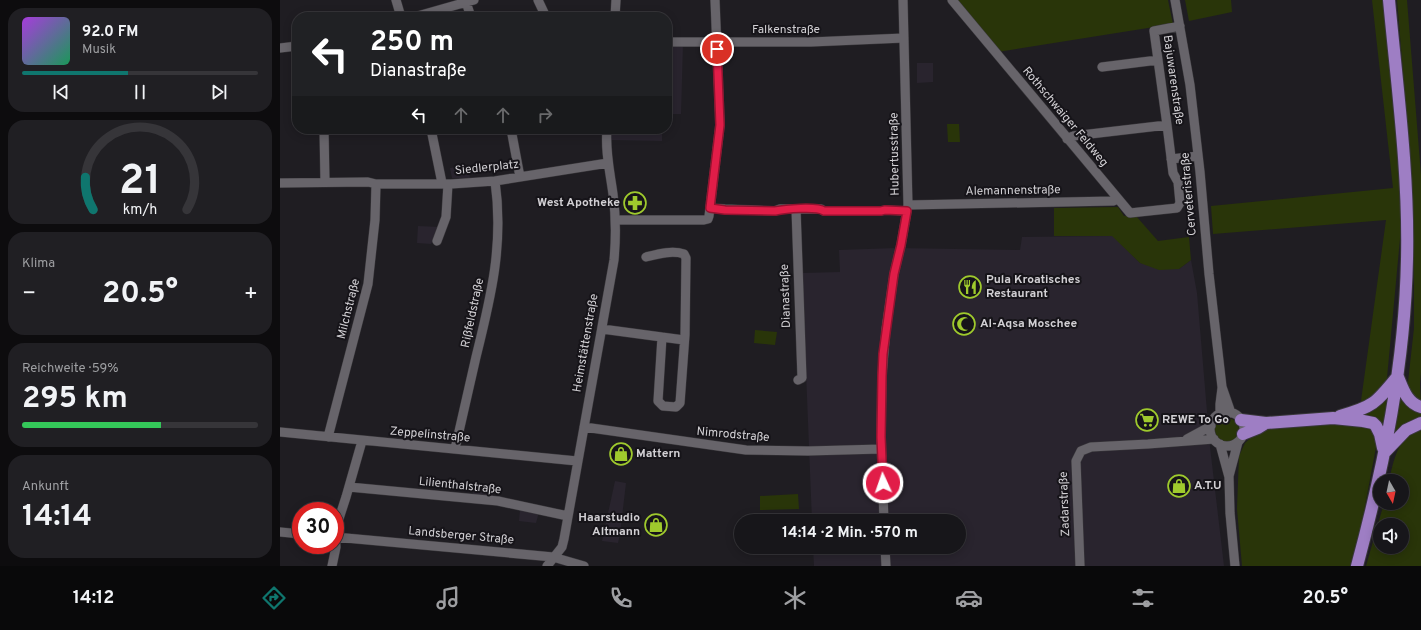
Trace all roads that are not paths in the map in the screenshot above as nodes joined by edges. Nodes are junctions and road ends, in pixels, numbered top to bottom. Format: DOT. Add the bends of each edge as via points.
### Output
graph roads {
  1 [pos="396,0"];
  2 [pos="538,0"];
  3 [pos="616,0"];
  4 [pos="714,0"];
  5 [pos="903,0"];
  6 [pos="952,0"];
  7 [pos="1175,0"];
  8 [pos="1389,0"];
  9 [pos="470,1"];
  10 [pos="400,12"];
  11 [pos="432,12"];
  12 [pos="471,12"];
  13 [pos="544,12"];
  14 [pos="615,12"];
  15 [pos="1180,26"];
  16 [pos="904,38"];
  17 [pos="672,42"];
  18 [pos="717,42"];
  19 [pos="292,47"];
  20 [pos="280,48"];
  21 [pos="1158,60"];
  22 [pos="1102,67"];
  23 [pos="1167,125"];
  24 [pos="324,134"];
  25 [pos="432,134"];
  26 [pos="512,134"];
  27 [pos="607,134"];
  28 [pos="1067,139"];
  29 [pos="1198,156"];
  30 [pos="1171,159"];
  31 [pos="608,163"];
  32 [pos="520,177"];
  33 [pos="495,181"];
  34 [pos="324,182"];
  35 [pos="280,183"];
  36 [pos="372,183"];
  37 [pos="445,183"];
  38 [pos="1118,199"];
  39 [pos="710,208"];
  40 [pos="908,208"];
  41 [pos="1177,208"];
  42 [pos="796,209"];
  43 [pos="616,220"];
  44 [pos="437,241"];
  45 [pos="646,257"];
  46 [pos="602,329"];
  47 [pos="662,337"];
  48 [pos="684,340"];
  49 [pos="1398,376"];
  50 [pos="798,380"];
  51 [pos="1222,387"];
  52 [pos="1421,407"];
  53 [pos="1231,413"];
  54 [pos="1220,414"];
  55 [pos="1333,418"];
  56 [pos="1241,420"];
  57 [pos="1266,423"];
  58 [pos="1421,423"];
  59 [pos="1211,426"];
  60 [pos="584,427"];
  61 [pos="280,432"];
  62 [pos="328,436"];
  63 [pos="1240,438"];
  64 [pos="362,441"];
  65 [pos="1184,441"];
  66 [pos="1217,442"];
  67 [pos="455,449"];
  68 [pos="881,449"];
  69 [pos="1384,453"];
  70 [pos="577,461"];
  71 [pos="1229,477"];
  72 [pos="349,487"];
  73 [pos="344,504"];
  74 [pos="884,514"];
  75 [pos="568,516"];
  76 [pos="280,532"];
  77 [pos="292,533"];
  78 [pos="344,535"];
  79 [pos="335,554"];
  80 [pos="885,554"];
  81 [pos="554,557"];
  82 [pos="332,566"];
  83 [pos="547,566"];
  84 [pos="584,566"];
  85 [pos="886,566"];
  86 [pos="1080,566"];
  87 [pos="1235,566"];
  88 [pos="1357,566"];
  1 -- 10 [label="street"];
  2 -- 13 [label="street"];
  3 -- 14 [label="street"];
  4 -- 18 [label="street"];
  5 -- 16 [label="street, Hubertusstraße"];
  6 -- 28 [label="street, Rothschwaiger Feldweg"];
  7 -- 15 [label="street, Cerveteristraße"];
  8 -- 49 [label="highway" via="1403,144 1407,222 1406,285"];
  9 -- 11 [label="street"];
  9 -- 12 [label="street"];
  15 -- 21 [label="street, Bajuwarenstraße" via="1154,31"];
  15 -- 29 [label="street, Cerveteristraße"];
  16 -- 18 [label="street, Falkenstraße" via="811,42"];
  16 -- 40 [label="street, Hubertusstraße"];
  17 -- 18 [label="street, Falkenstraße"];
  18 -- 39 [label="street" via="720,125"];
  19 -- 20 [label="street"];
  21 -- 22 [label="street"];
  21 -- 23 [label="street, Bajuwarenstraße"];
  23 -- 28 [label="street" via="1072,136"];
  23 -- 30 [label="street, Bajuwarenstraße"];
  24 -- 34 [label="street"];
  25 -- 37 [label="street"];
  26 -- 32 [label="street"];
  27 -- 31 [label="street, Heimstättenstraße"];
  28 -- 38 [label="street, Rothschwaiger Feldweg"];
  29 -- 30 [label="street"];
  29 -- 51 [label="street, Cerveteristraße"];
  30 -- 41 [label="street, Bajuwarenstraße" via="1173,173 1178,182 1180,203"];
  31 -- 32 [label="street, Siedlerplatz"];
  31 -- 43 [label="street, Heimstättenstraße"];
  32 -- 33 [label="street, Siedlerplatz"];
  33 -- 37 [label="street, Siedlerplatz"];
  33 -- 67 [label="street, Rißfeldstraße" via="498,229 496,264 487,314"];
  34 -- 35 [label="street, Siedlerplatz"];
  34 -- 36 [label="street, Siedlerplatz"];
  36 -- 37 [label="street, Siedlerplatz"];
  36 -- 62 [label="street, Milchstraße" via="375,220 369,280"];
  37 -- 44 [label="street" via="446,217"];
  38 -- 40 [label="street, Alemannenstraße"];
  38 -- 41 [label="street, Rothschwaiger Feldweg" via="1130,213"];
  39 -- 42 [label="street" via="775,211"];
  39 -- 43 [label="street" via="708,219"];
  40 -- 42 [label="street" via="881,211"];
  40 -- 68 [label="street, Hubertusstraße" via="894,274 883,354"];
  42 -- 50 [label="street, Dianastraße" via="802,378"];
  43 -- 46 [label="street, Heimstättenstraße" via="614,253"];
  45 -- 48 [label="street" via="662,253 680,253 686,258"];
  46 -- 47 [label="street"];
  46 -- 60 [label="street, Heimstättenstraße"];
  47 -- 48 [label="street"];
  47 -- 48 [label="street" via="658,401 663,406 676,407 680,403"];
  49 -- 52 [label="highway" via="1406,396 1416,406"];
  49 -- 55 [label="highway" via="1373,405"];
  49 -- 69 [label="highway"];
  51 -- 53 [label="street, Cerveteristraße"];
  51 -- 54 [label="street, Cerveteristraße"];
  53 -- 54 [label="street"];
  53 -- 56 [label="street"];
  54 -- 59 [label="street" via="1214,418"];
  55 -- 57 [label="highway"];
  55 -- 69 [label="highway" via="1373,423 1380,434"];
  56 -- 57 [label="highway"];
  56 -- 63 [label="street" via="1244,429"];
  57 -- 63 [label="highway"];
  58 -- 69 [label="highway" via="1406,430"];
  59 -- 65 [label="street, Zadarstraße"];
  59 -- 66 [label="street" via="1211,435"];
  60 -- 68 [label="street, Nimrodstraße" via="746,450"];
  60 -- 70 [label="street, Heimstättenstraße"];
  61 -- 62 [label="street, Zeppelinstraße"];
  62 -- 64 [label="street, Zeppelinstraße"];
  63 -- 66 [label="street" via="1228,446"];
  63 -- 71 [label="street"];
  64 -- 67 [label="street, Zeppelinstraße"];
  64 -- 72 [label="street"];
  65 -- 66 [label="street, Zadarstraße"];
  65 -- 86 [label="street, Zadarstraße" via="1091,447 1081,451 1076,461"];
  66 -- 71 [label="street"];
  67 -- 70 [label="street, Zeppelinstraße"];
  68 -- 74 [label="street, Hubertusstraße"];
  69 -- 88 [label="highway"];
  70 -- 75 [label="street, Heimstättenstraße"];
  71 -- 87 [label="street"];
  72 -- 73 [label="street"];
  72 -- 75 [label="street, Lilienthalstraße" via="498,501"];
  75 -- 81 [label="street, Heimstättenstraße" via="562,547"];
  76 -- 77 [label="street"];
  78 -- 81 [label="street, Landsberger Straße"];
  79 -- 82 [label="street"];
  80 -- 85 [label="street"];
  81 -- 83 [label="street, Heimstättenstraße"];
  81 -- 84 [label="street, Landsberger Straße"];
}
